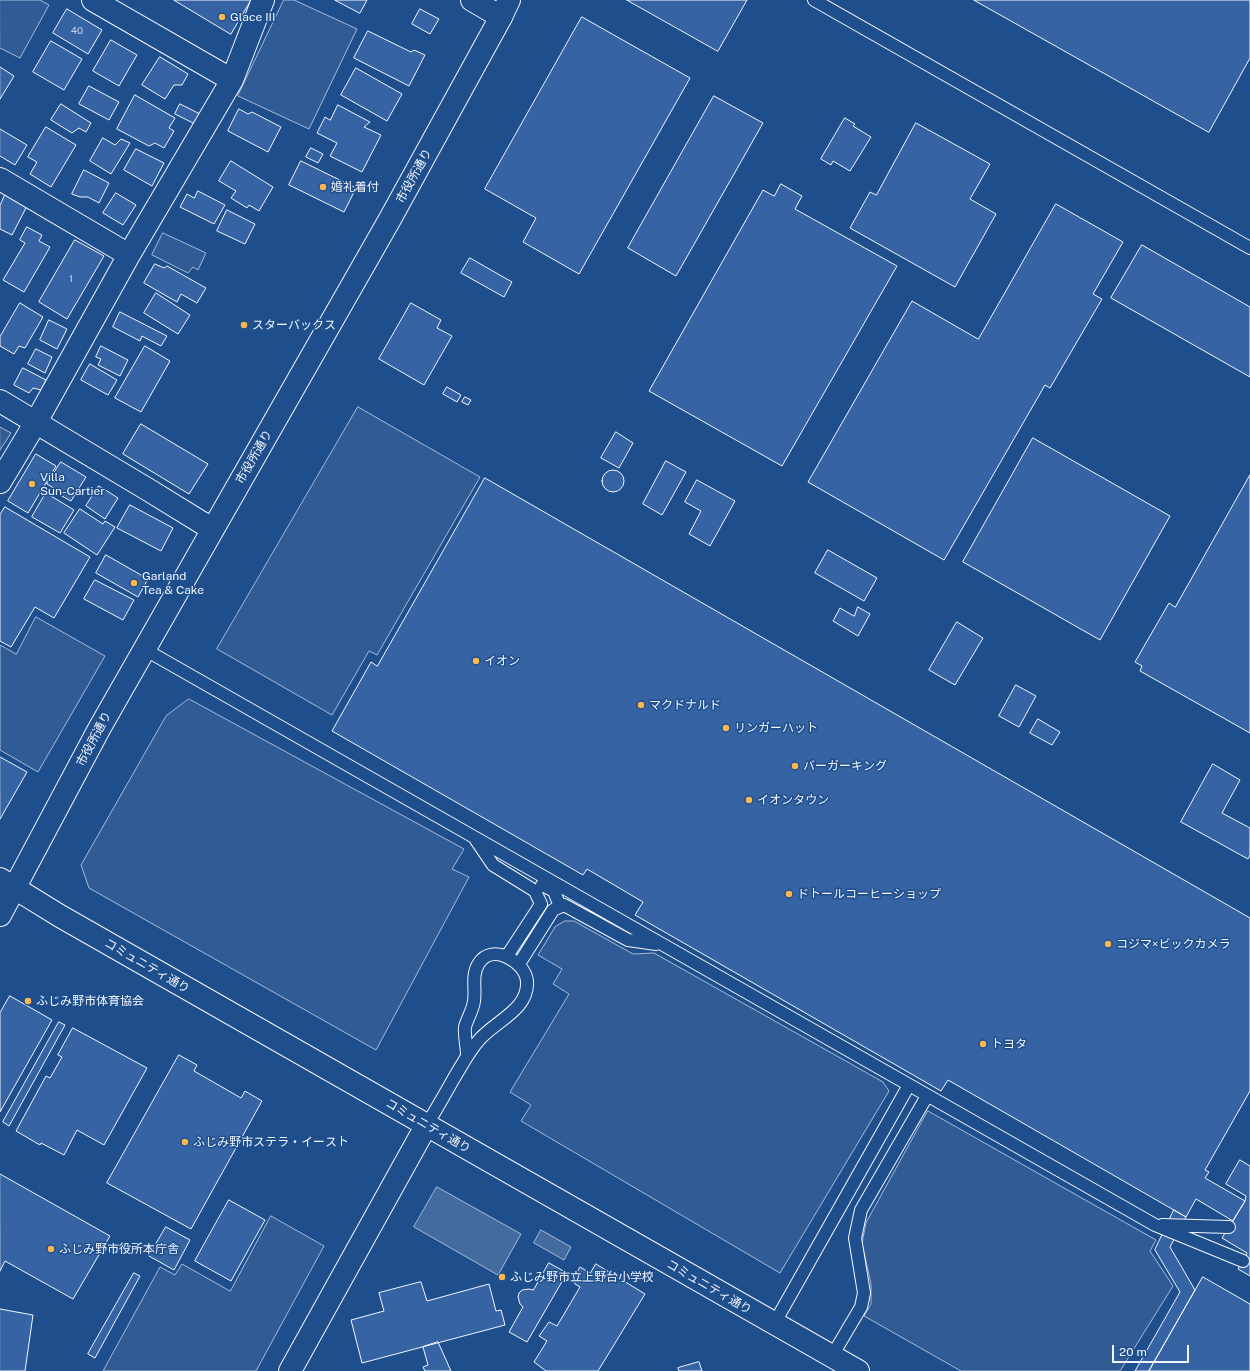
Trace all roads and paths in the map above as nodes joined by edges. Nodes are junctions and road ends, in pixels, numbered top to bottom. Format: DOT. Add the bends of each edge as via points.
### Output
graph roads {
  1 [pos="93,0"];
  2 [pos="263,0"];
  3 [pos="472,0"];
  4 [pos="814,0"];
  5 [pos="505,8"];
  6 [pos="232,80"];
  7 [pos="0,179"];
  8 [pos="1250,248"];
  9 [pos="129,256"];
  10 [pos="0,401"];
  11 [pos="36,422"];
  12 [pos="0,482"];
  13 [pos="212,530"];
  14 [pos="144,649"];
  15 [pos="475,838"];
  16 [pos="499,852"];
  17 [pos="7,883"];
  18 [pos="560,907"];
  19 [pos="0,915"];
  20 [pos="661,944"];
  21 [pos="507,956"];
  22 [pos="519,964"];
  23 [pos="467,1055"];
  24 [pos="909,1086"];
  25 [pos="927,1096"];
  26 [pos="426,1126"];
  27 [pos="1154,1225"];
  28 [pos="1229,1227"];
  29 [pos="1243,1261"];
  30 [pos="774,1324"];
  31 [pos="832,1356"];
  32 [pos="290,1371"];
  33 [pos="858,1371"];
  1 -- 6 [label="street"];
  2 -- 6 [label="street"];
  3 -- 5 [label="street"];
  4 -- 8 [label="lane"];
  5 -- 13 [label="street, 市役所通り" via="390,219"];
  6 -- 9 [label="street"];
  7 -- 9 [label="street"];
  9 -- 11 [label="street"];
  10 -- 11 [label="street"];
  11 -- 12 [label="street"];
  11 -- 13 [label="street"];
  13 -- 14 [label="street, 市役所通り"];
  14 -- 15 [label="lane"];
  14 -- 17 [label="street, 市役所通り"];
  15 -- 16 [label="lane"];
  15 -- 21 [label="lane" via="493,865 534,891 541,904"];
  16 -- 18 [label="lane" via="522,874 554,891"];
  16 -- 20 [label="lane"];
  17 -- 19 [label="street, 市役所通り"];
  17 -- 26 [label="street, コミュニティ通り"];
  18 -- 20 [label="lane" via="564,905 628,940"];
  18 -- 22 [label="lane" via="553,910"];
  20 -- 24 [label="lane"];
  21 -- 22 [label="lane"];
  21 -- 23 [label="lane" via="488,956 479,962 474,974 474,1002 465,1028"];
  22 -- 23 [label="lane" via="527,980 525,994 519,1006 479,1039"];
  23 -- 26 [label="lane"];
  24 -- 25 [label="lane"];
  24 -- 30 [label="lane"];
  25 -- 27 [label="lane"];
  25 -- 31 [label="lane" via="862,1210 855,1238 864,1293 862,1307"];
  26 -- 30 [label="street, コミュニティ通り"];
  26 -- 32 [label="street"];
  27 -- 28 [label="lane"];
  27 -- 29 [label="lane"];
  30 -- 31 [label="street, コミュニティ通り"];
  31 -- 33 [label="street, コミュニティ通り"];
}
